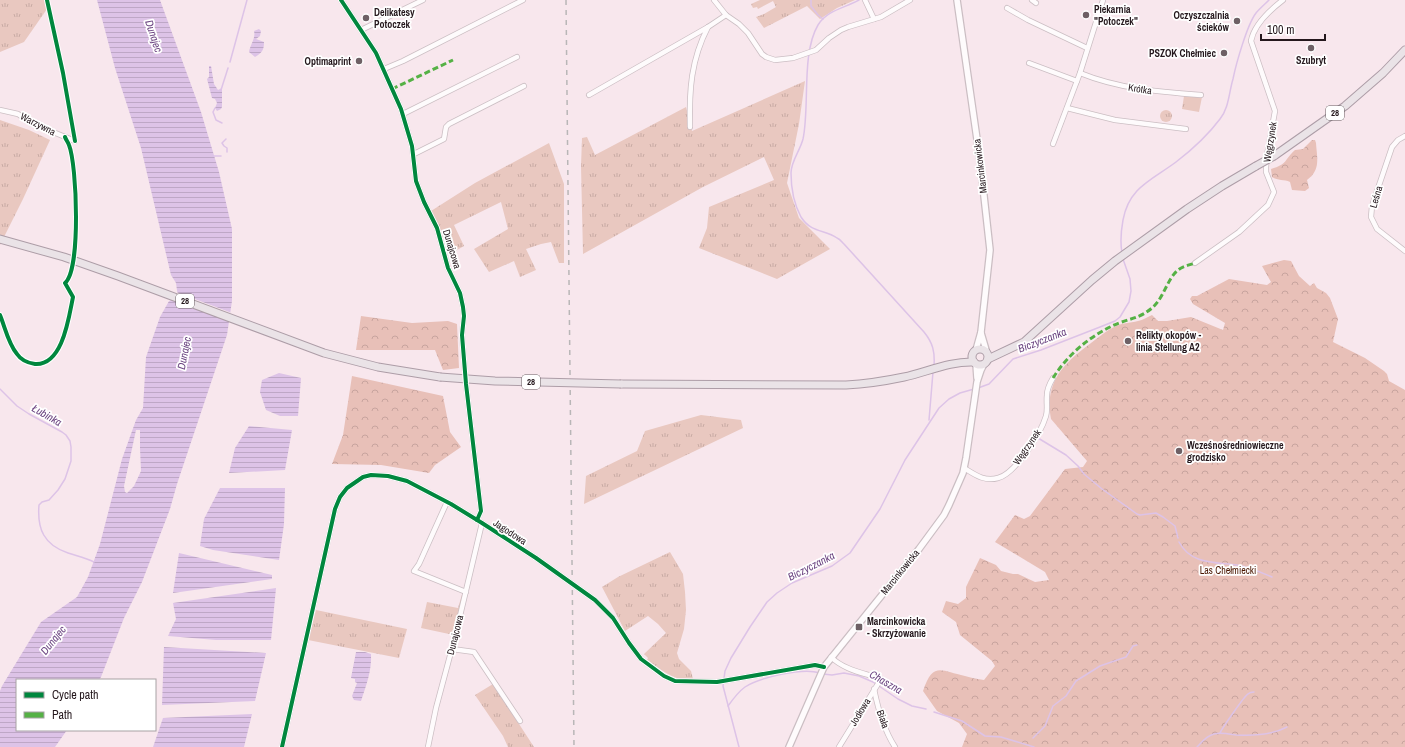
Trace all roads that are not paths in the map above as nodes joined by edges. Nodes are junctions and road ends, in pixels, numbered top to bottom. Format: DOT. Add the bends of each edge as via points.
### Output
graph roads {
  1 [pos="341,0"];
  2 [pos="423,0"];
  3 [pos="523,0"];
  4 [pos="714,0"];
  5 [pos="865,0"];
  6 [pos="910,0"];
  7 [pos="957,0"];
  8 [pos="1103,0"];
  9 [pos="1283,0"];
  10 [pos="1274,3"];
  11 [pos="1007,8"];
  12 [pos="726,15"];
  13 [pos="874,19"];
  14 [pos="708,27"];
  15 [pos="361,30"];
  16 [pos="1087,48"];
  17 [pos="1405,50"];
  18 [pos="517,57"];
  19 [pos="1029,63"];
  20 [pos="384,69"];
  21 [pos="1080,73"];
  22 [pos="1077,81"];
  23 [pos="524,86"];
  24 [pos="589,95"];
  25 [pos="1201,95"];
  26 [pos="1067,108"];
  27 [pos="0,110"];
  28 [pos="403,114"];
  29 [pos="690,127"];
  30 [pos="1186,129"];
  31 [pos="1405,136"];
  32 [pos="75,141"];
  33 [pos="1053,144"];
  34 [pos="414,154"];
  35 [pos="0,239"];
  36 [pos="1405,251"];
  37 [pos="1195,263"];
  38 [pos="981,332"];
  39 [pos="974,352"];
  40 [pos="986,356"];
  41 [pos="975,363"];
  42 [pos="954,364"];
  43 [pos="1053,378"];
  44 [pos="978,382"];
  45 [pos="964,468"];
  46 [pos="447,502"];
  47 [pos="477,520"];
  48 [pos="482,523"];
  49 [pos="466,592"];
  50 [pos="452,649"];
  51 [pos="831,657"];
  52 [pos="822,671"];
  53 [pos="877,684"];
  54 [pos="520,721"];
  55 [pos="282,747"];
  56 [pos="428,747"];
  57 [pos="789,747"];
  58 [pos="839,747"];
  59 [pos="895,747"];
  1 -- 15 [label="street, Dunajcowa"];
  2 -- 15 [label="street"];
  3 -- 20 [label="street"];
  4 -- 12 [label="street"];
  5 -- 13 [label="street"];
  6 -- 13 [label="street"];
  7 -- 38 [label="street, Marcinkowicka" via="990,250"];
  8 -- 16 [label="street"];
  9 -- 10 [label="street, Węgrzynek"];
  10 -- 37 [label="street, Węgrzynek" via="1257,26 1251,41 1275,111 1266,167 1274,190 1273,196 1268,205 1239,232"];
  11 -- 16 [label="street"];
  12 -- 13 [label="street" via="748,33 762,54 775,60 812,52 841,30"];
  12 -- 14 [label="street"];
  14 -- 24 [label="street"];
  14 -- 29 [label="street" via="695,61 690,94"];
  15 -- 20 [label="street, Dunajcowa"];
  16 -- 21 [label="street"];
  17 -- 40 [label="main road, 28, bridge" via="1345,106 1274,156 1222,186 1115,261 1032,336 1015,347"];
  18 -- 28 [label="street"];
  19 -- 22 [label="street"];
  20 -- 28 [label="street, Dunajcowa"];
  21 -- 22 [label="street"];
  21 -- 25 [label="street, Krótka" via="1115,85"];
  22 -- 26 [label="street"];
  23 -- 34 [label="street" via="449,124 444,139"];
  26 -- 30 [label="street" via="1115,120"];
  26 -- 33 [label="street"];
  27 -- 32 [label="street, Warzywna" via="18,114 31,123"];
  28 -- 34 [label="street, Dunajcowa"];
  31 -- 36 [label="street, Leśna" via="1392,147 1372,206 1371,217 1377,229"];
  34 -- 47 [label="street, Dunajcowa" via="416,181 437,228 448,268 463,306 465,370 481,511"];
  35 -- 42 [label="main road, 28, bridge" via="64,257 305,346 371,366 421,375 468,380 814,386 864,384"];
  38 -- 39 [label="street, Marcinkowicka"];
  38 -- 40 [label="street, Marcinkowicka"];
  39 -- 40 [label="main road, 28" via="980,348"];
  39 -- 41 [label="main road" via="972,358"];
  39 -- 42 [label="main road, 28"];
  40 -- 41 [label="main road, 28" via="980,365"];
  40 -- 44 [label="street, Marcinkowicka"];
  41 -- 42 [label="main road, 28"];
  41 -- 44 [label="street, Marcinkowicka"];
  43 -- 45 [label="street, Węgrzynek" via="1047,394 1045,419 1037,436 1018,462 998,478 984,478"];
  44 -- 45 [label="street, Marcinkowicka"];
  45 -- 51 [label="street, Marcinkowicka" via="944,516"];
  46 -- 47 [label="street, Jagodowa"];
  46 -- 49 [label="street" via="414,571"];
  46 -- 55 [label="street, Jagodowa" via="397,477 379,475 363,477 347,488 340,497 333,516"];
  47 -- 48 [label="street, Jagodowa"];
  48 -- 49 [label="street, Dunajcowa"];
  48 -- 52 [label="street, Jagodowa" via="595,600 613,618 641,659 675,681 717,682 815,665"];
  49 -- 50 [label="street, Dunajcowa"];
  50 -- 54 [label="street" via="474,652"];
  50 -- 56 [label="street, Dunajcowa"];
  51 -- 52 [label="street, Marcinkowicka"];
  51 -- 53 [label="street"];
  52 -- 57 [label="street, Marcinkowicka"];
  53 -- 58 [label="street, Jodłowa"];
  53 -- 59 [label="street, Biała" via="878,707"];
}
